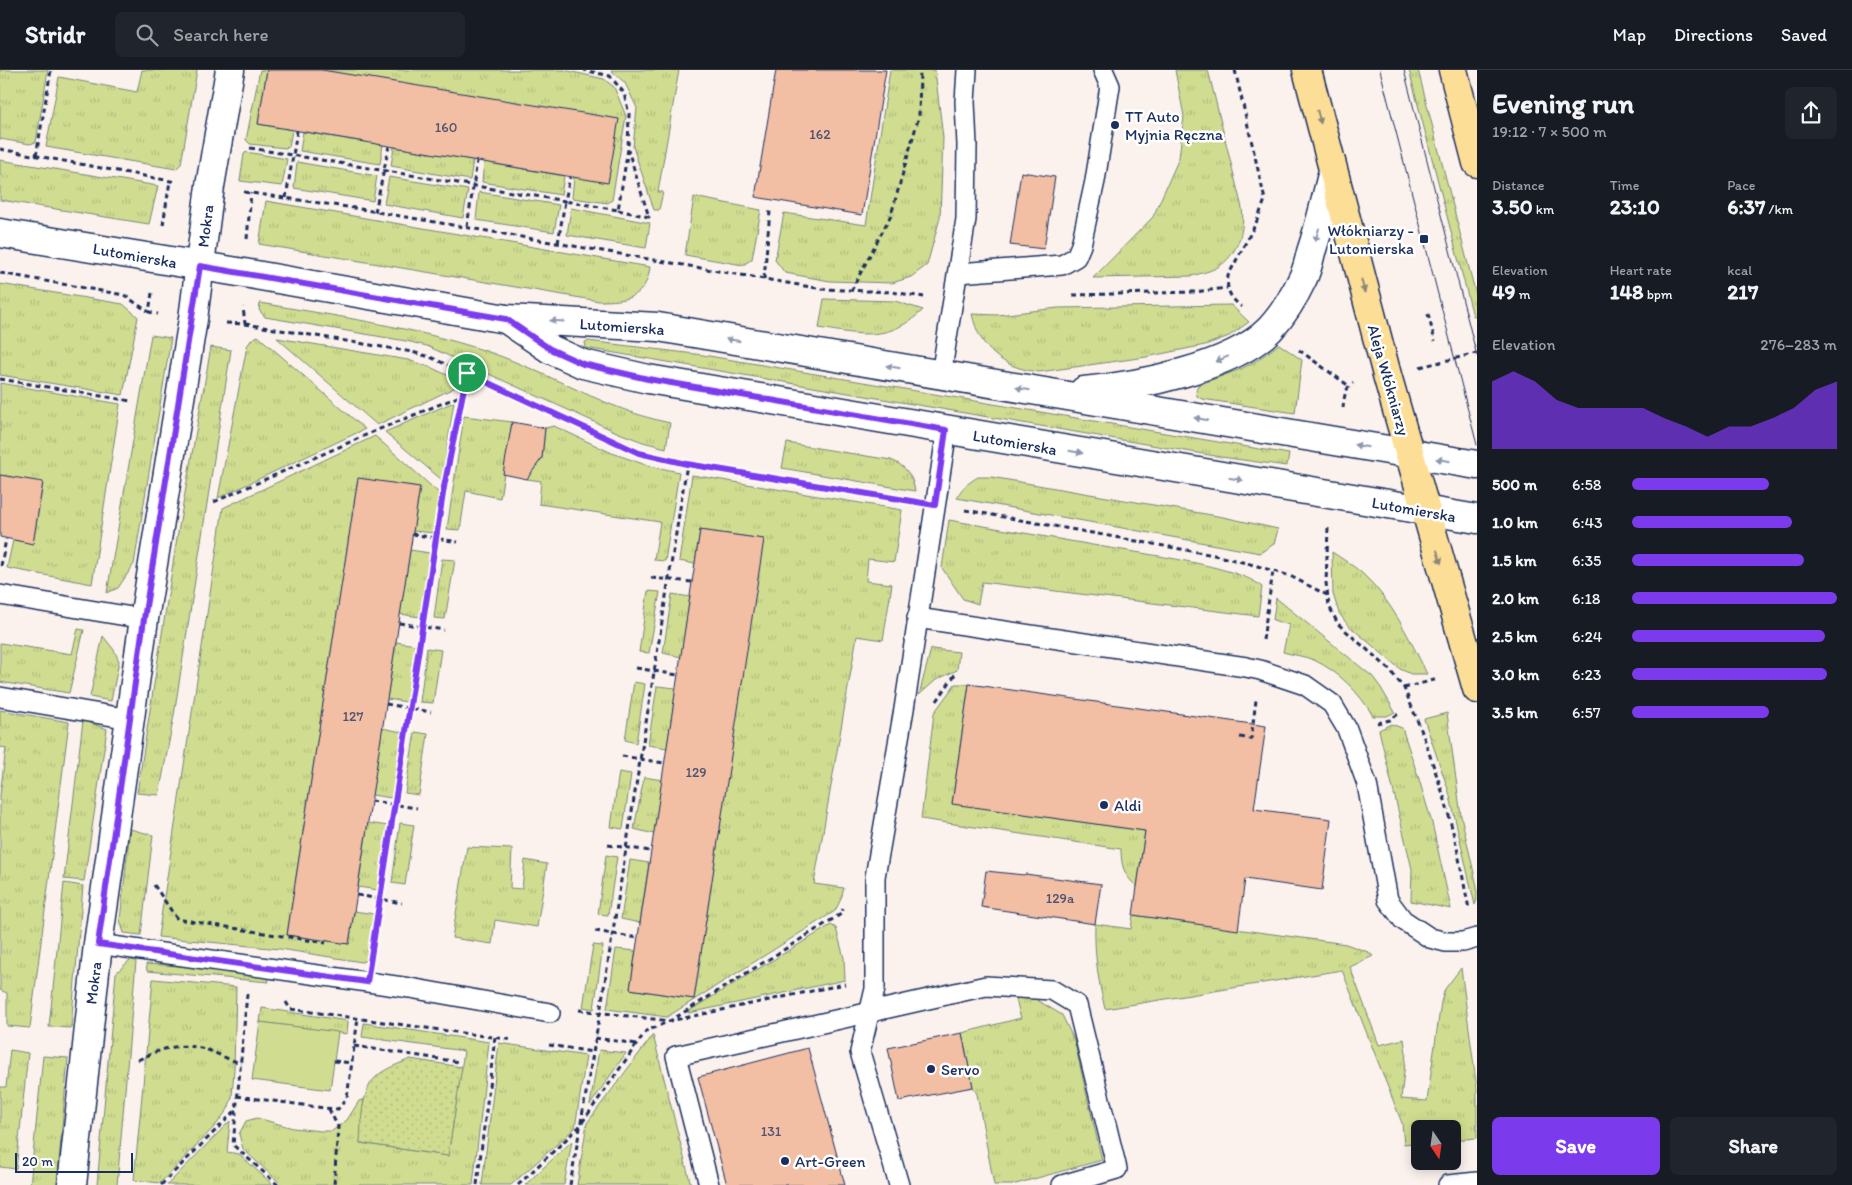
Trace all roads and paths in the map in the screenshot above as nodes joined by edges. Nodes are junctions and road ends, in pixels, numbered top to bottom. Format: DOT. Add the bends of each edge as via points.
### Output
graph roads {
  1 [pos="51,70"];
  2 [pos="230,70"];
  3 [pos="584,70"];
  4 [pos="920,70"];
  5 [pos="967,70"];
  6 [pos="1103,70"];
  7 [pos="1235,70"];
  8 [pos="1307,70"];
  9 [pos="1453,70"];
  10 [pos="297,131"];
  11 [pos="241,146"];
  12 [pos="389,146"];
  13 [pos="628,149"];
  14 [pos="0,150"];
  15 [pos="292,155"];
  16 [pos="36,156"];
  17 [pos="477,161"];
  18 [pos="1477,163"];
  19 [pos="384,171"];
  20 [pos="1334,171"];
  21 [pos="570,177"];
  22 [pos="184,183"];
  23 [pos="473,186"];
  24 [pos="242,192"];
  25 [pos="286,198"];
  26 [pos="565,201"];
  27 [pos="618,210"];
  28 [pos="770,211"];
  29 [pos="375,212"];
  30 [pos="467,227"];
  31 [pos="0,232"];
  32 [pos="558,242"];
  33 [pos="200,266"];
  34 [pos="0,273"];
  35 [pos="958,273"];
  36 [pos="764,279"];
  37 [pos="1227,288"];
  38 [pos="851,291"];
  39 [pos="1069,295"];
  40 [pos="926,297"];
  41 [pos="1243,308"];
  42 [pos="149,312"];
  43 [pos="1428,314"];
  44 [pos="506,319"];
  45 [pos="246,324"];
  46 [pos="1435,341"];
  47 [pos="1298,349"];
  48 [pos="1477,353"];
  49 [pos="1432,364"];
  50 [pos="467,373"];
  51 [pos="941,375"];
  52 [pos="0,379"];
  53 [pos="1358,381"];
  54 [pos="1349,386"];
  55 [pos="1057,394"];
  56 [pos="461,396"];
  57 [pos="131,401"];
  58 [pos="1342,413"];
  59 [pos="946,430"];
  60 [pos="1409,454"];
  61 [pos="687,464"];
  62 [pos="1477,465"];
  63 [pos="214,502"];
  64 [pos="935,505"];
  65 [pos="1425,510"];
  66 [pos="1477,519"];
  67 [pos="412,534"];
  68 [pos="436,538"];
  69 [pos="6,539"];
  70 [pos="458,542"];
  71 [pos="1326,546"];
  72 [pos="0,569"];
  73 [pos="651,578"];
  74 [pos="668,580"];
  75 [pos="692,582"];
  76 [pos="0,595"];
  77 [pos="1327,595"];
  78 [pos="917,618"];
  79 [pos="144,619"];
  80 [pos="399,623"];
  81 [pos="422,627"];
  82 [pos="444,630"];
  83 [pos="636,668"];
  84 [pos="654,670"];
  85 [pos="678,675"];
  86 [pos="1434,680"];
  87 [pos="1404,688"];
  88 [pos="1477,689"];
  89 [pos="0,697"];
  90 [pos="386,704"];
  91 [pos="409,708"];
  92 [pos="431,712"];
  93 [pos="130,719"];
  94 [pos="622,756"];
  95 [pos="640,759"];
  96 [pos="664,764"];
  97 [pos="371,801"];
  98 [pos="394,805"];
  99 [pos="416,808"];
  100 [pos="608,845"];
  101 [pos="626,847"];
  102 [pos="651,851"];
  103 [pos="154,885"];
  104 [pos="357,895"];
  105 [pos="380,900"];
  106 [pos="402,903"];
  107 [pos="841,914"];
  108 [pos="595,931"];
  109 [pos="612,933"];
  110 [pos="638,938"];
  111 [pos="1476,939"];
  112 [pos="98,944"];
  113 [pos="332,944"];
  114 [pos="362,949"];
  115 [pos="371,950"];
  116 [pos="367,982"];
  117 [pos="248,985"];
  118 [pos="575,1010"];
  119 [pos="870,1012"];
  120 [pos="550,1013"];
  121 [pos="600,1013"];
  122 [pos="358,1018"];
  123 [pos="495,1037"];
  124 [pos="595,1038"];
  125 [pos="637,1044"];
  126 [pos="354,1046"];
  127 [pos="138,1060"];
  128 [pos="446,1060"];
  129 [pos="334,1061"];
  130 [pos="459,1062"];
  131 [pos="352,1063"];
  132 [pos="241,1064"];
  133 [pos="445,1064"];
  134 [pos="237,1096"];
  135 [pos="330,1108"];
  136 [pos="236,1110"];
  137 [pos="1477,1182"];
  138 [pos="72,1185"];
  139 [pos="161,1185"];
  140 [pos="278,1185"];
  141 [pos="334,1185"];
  142 [pos="477,1185"];
  143 [pos="570,1185"];
  144 [pos="709,1185"];
  145 [pos="900,1185"];
  146 [pos="1062,1185"];
  147 [pos="1448,1185"];
  1 -- 16 [label="path"];
  2 -- 33 [label="main road, Mokra"];
  3 -- 13 [label="path" via="610,76 624,93 629,114"];
  4 -- 38 [label="path" via="919,116 891,215"];
  5 -- 35 [label="lane" via="966,218"];
  6 -- 35 [label="lane" via="1110,86 1094,181 1076,257 1062,265"];
  7 -- 37 [label="path" via="1265,200 1228,276"];
  8 -- 20 [label="main road, Aleja Włókniarzy, one-way"];
  9 -- 18 [label="main road"];
  10 -- 15 [label="path"];
  11 -- 15 [label="path"];
  12 -- 19 [label="path"];
  13 -- 27 [label="path"];
  13 -- 27 [label="path" via="650,217"];
  14 -- 16 [label="path"];
  15 -- 19 [label="path"];
  15 -- 25 [label="path"];
  16 -- 22 [label="path"];
  17 -- 23 [label="path"];
  19 -- 23 [label="path"];
  19 -- 29 [label="path"];
  20 -- 55 [label="main road, one-way" via="1303,277 1279,318 1260,338 1224,358 1170,376"];
  20 -- 60 [label="main road, Aleja Włókniarzy, one-way"];
  21 -- 26 [label="path"];
  23 -- 26 [label="path"];
  23 -- 30 [label="path"];
  24 -- 25 [label="path"];
  25 -- 29 [label="path"];
  26 -- 27 [label="path"];
  26 -- 32 [label="path"];
  28 -- 36 [label="path"];
  29 -- 30 [label="path"];
  30 -- 32 [label="path"];
  31 -- 33 [label="main road, Lutomierska"];
  32 -- 36 [label="path"];
  33 -- 44 [label="main road, Lutomierska"];
  33 -- 79 [label="main road, Mokra"];
  34 -- 42 [label="path" via="124,295"];
  35 -- 51 [label="lane"];
  36 -- 38 [label="path"];
  37 -- 39 [label="path" via="1194,292"];
  37 -- 41 [label="path"];
  38 -- 40 [label="path"];
  43 -- 46 [label="path"];
  51 -- 44 [label="main road, Lutomierska, one-way" via="658,327"];
  44 -- 59 [label="main road, Lutomierska" via="550,349 583,364 648,379"];
  45 -- 50 [label="path" via="412,352"];
  47 -- 54 [label="path"];
  48 -- 49 [label="path"];
  50 -- 56 [label="path"];
  50 -- 61 [label="path" via="622,446"];
  55 -- 51 [label="main road, Lutomierska, one-way"];
  52 -- 57 [label="path"];
  53 -- 54 [label="path"];
  54 -- 58 [label="path"];
  60 -- 55 [label="main road, Lutomierska, one-way"];
  56 -- 63 [label="path"];
  56 -- 68 [label="path"];
  59 -- 64 [label="lane"];
  59 -- 65 [label="main road, Lutomierska, one-way"];
  62 -- 60 [label="main road, Lutomierska, one-way"];
  60 -- 65 [label="main road, Aleja Włókniarzy"];
  61 -- 64 [label="path"];
  61 -- 74 [label="path"];
  64 -- 77 [label="path" via="1254,564 1290,576"];
  64 -- 78 [label="lane"];
  65 -- 66 [label="main road, Lutomierska"];
  65 -- 88 [label="main road, Aleja Włókniarzy, one-way"];
  67 -- 68 [label="path"];
  68 -- 70 [label="path"];
  68 -- 81 [label="path"];
  69 -- 72 [label="path"];
  71 -- 77 [label="path"];
  73 -- 74 [label="path"];
  74 -- 75 [label="path"];
  74 -- 84 [label="path"];
  76 -- 79 [label="lane"];
  77 -- 87 [label="path" via="1338,624 1388,668"];
  78 -- 111 [label="lane" via="1246,667 1305,685 1332,704 1347,729 1367,784 1388,900 1403,920 1430,938 1446,942"];
  78 -- 119 [label="lane" via="874,877 875,989"];
  79 -- 93 [label="main road, Mokra"];
  80 -- 81 [label="path"];
  81 -- 82 [label="path"];
  81 -- 91 [label="path"];
  83 -- 84 [label="path"];
  84 -- 85 [label="path"];
  84 -- 95 [label="path"];
  86 -- 87 [label="path"];
  87 -- 111 [label="path" via="1445,800"];
  89 -- 93 [label="lane"];
  90 -- 91 [label="path"];
  91 -- 92 [label="path"];
  91 -- 98 [label="path"];
  93 -- 112 [label="main road, Mokra"];
  94 -- 95 [label="path"];
  95 -- 96 [label="path"];
  95 -- 101 [label="path"];
  97 -- 98 [label="path"];
  98 -- 99 [label="path"];
  98 -- 105 [label="path"];
  100 -- 101 [label="path"];
  101 -- 102 [label="path"];
  101 -- 109 [label="path"];
  103 -- 113 [label="path" via="177,920"];
  104 -- 105 [label="path"];
  105 -- 106 [label="path"];
  105 -- 115 [label="path"];
  107 -- 121 [label="path" via="670,1021"];
  108 -- 109 [label="path"];
  109 -- 110 [label="path"];
  109 -- 121 [label="path"];
  112 -- 116 [label="lane"];
  112 -- 138 [label="main road, Mokra"];
  114 -- 115 [label="path"];
  115 -- 116 [label="path"];
  116 -- 120 [label="lane"];
  117 -- 132 [label="path"];
  118 -- 121 [label="path"];
  119 -- 144 [label="lane" via="676,1056"];
  119 -- 145 [label="lane" via="860,1052"];
  119 -- 146 [label="lane" via="986,986 1052,990 1077,1005 1117,1169"];
  121 -- 124 [label="path"];
  122 -- 126 [label="path"];
  123 -- 142 [label="path"];
  124 -- 125 [label="path"];
  124 -- 143 [label="path"];
  126 -- 128 [label="path"];
  126 -- 131 [label="path"];
  127 -- 132 [label="path" via="160,1049 177,1046 204,1049"];
  128 -- 130 [label="path"];
  128 -- 133 [label="path"];
  129 -- 131 [label="path"];
  131 -- 135 [label="path" via="347,1098 338,1108"];
  132 -- 134 [label="path"];
  134 -- 135 [label="path"];
  134 -- 136 [label="path"];
  135 -- 141 [label="path" via="338,1127"];
  136 -- 139 [label="path"];
  136 -- 140 [label="path" via="233,1145"];
  137 -- 147 [label="lane"];
}
